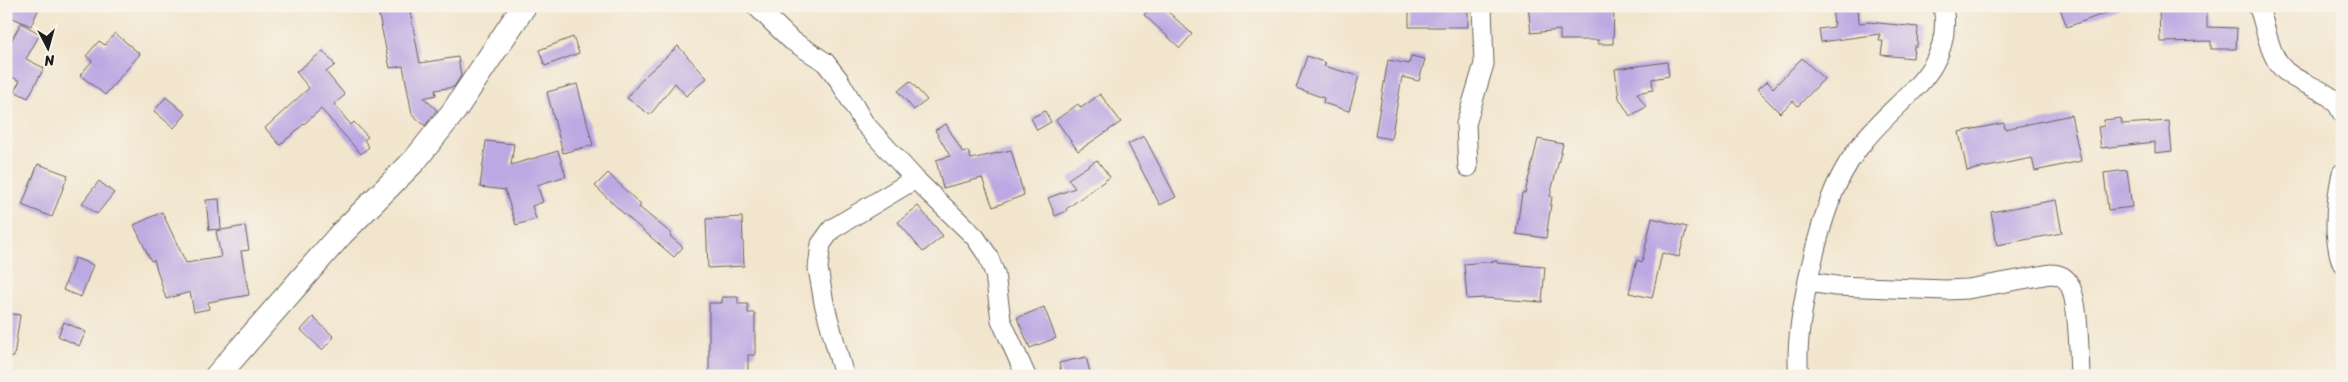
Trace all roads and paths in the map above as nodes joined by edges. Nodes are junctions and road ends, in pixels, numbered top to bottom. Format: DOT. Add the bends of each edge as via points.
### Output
graph roads {
  1 [pos="524,6"];
  2 [pos="756,6"];
  3 [pos="1482,6"];
  4 [pos="1944,6"];
  5 [pos="2258,6"];
  6 [pos="2342,113"];
  7 [pos="1468,167"];
  8 [pos="2342,173"];
  9 [pos="915,179"];
  10 [pos="2342,263"];
  11 [pos="1809,282"];
  12 [pos="217,376"];
  13 [pos="844,376"];
  14 [pos="1026,376"];
  15 [pos="1799,376"];
  16 [pos="2080,376"];
  1 -- 12 [label="street" via="454,111 415,160 341,234"];
  2 -- 9 [label="street" via="791,40 825,62 864,123"];
  3 -- 7 [label="street" via="1484,64 1466,124"];
  4 -- 11 [label="street" via="1945,32 1938,56 1926,78 1864,140 1836,185 1822,225"];
  5 -- 6 [label="street" via="2280,65 2291,75 2327,94"];
  8 -- 10 [label="street" via="2336,220"];
  9 -- 13 [label="street" via="832,228 821,244 818,268"];
  9 -- 14 [label="street" via="975,237 988,256 995,274 1000,320"];
  11 -- 15 [label="street" via="1799,340"];
  11 -- 16 [label="street" via="1946,290 2060,275 2069,284 2074,298"];
}
